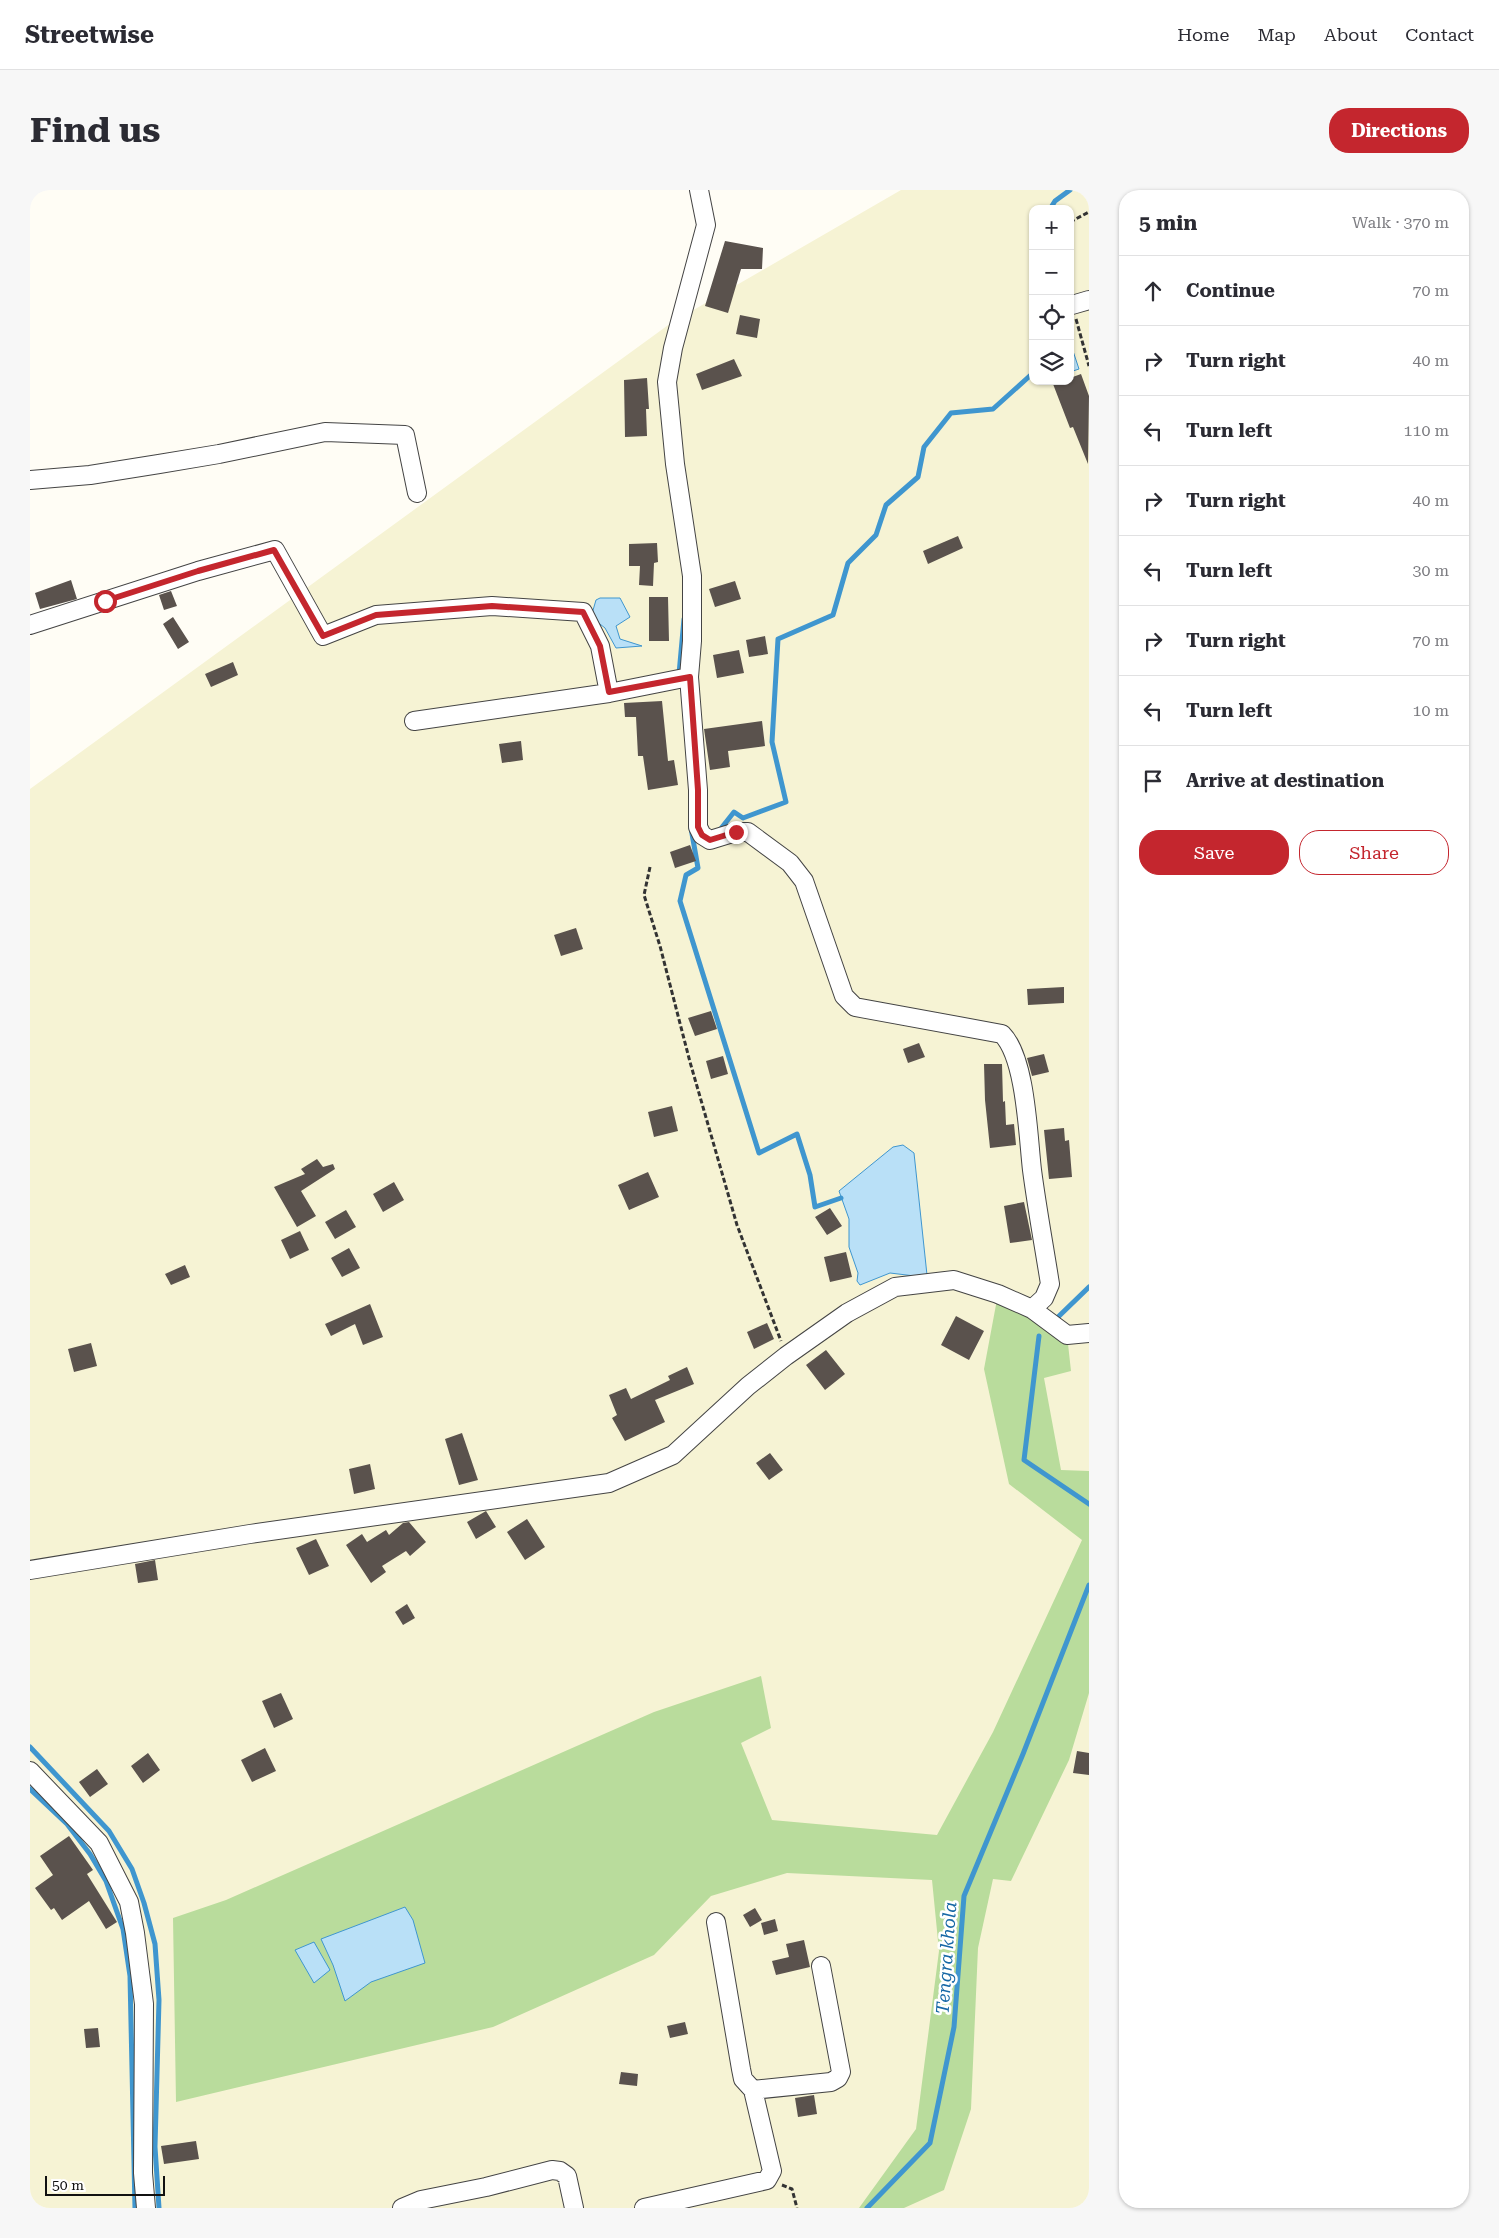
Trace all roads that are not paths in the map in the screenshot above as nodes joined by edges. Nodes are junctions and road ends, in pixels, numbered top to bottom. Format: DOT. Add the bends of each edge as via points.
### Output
graph roads {
  1 [pos="699,190"];
  2 [pos="1089,300"];
  3 [pos="1074,304"];
  4 [pos="30,480"];
  5 [pos="417,493"];
  6 [pos="30,625"];
  7 [pos="690,677"];
  8 [pos="609,692"];
  9 [pos="414,721"];
  10 [pos="1032,1309"];
  11 [pos="1089,1333"];
  12 [pos="30,1570"];
  13 [pos="30,1771"];
  14 [pos="716,1922"];
  15 [pos="821,1966"];
  16 [pos="753,2090"];
  17 [pos="146,2208"];
  18 [pos="402,2208"];
  19 [pos="574,2208"];
  20 [pos="644,2208"];
  1 -- 7 [label="street" via="706,225 667,382 675,464 692,576"];
  2 -- 3 [label="street"];
  4 -- 5 [label="street" via="90,475 325,432 405,435"];
  6 -- 8 [label="street" via="274,550 323,636 376,615 492,606 583,612 600,646"];
  7 -- 8 [label="street"];
  7 -- 10 [label="street" via="698,821 702,835 715,840 736,832 748,832 790,863 804,881 844,996 855,1007 1002,1034 1012,1047 1025,1100 1050,1284 1044,1298"];
  8 -- 9 [label="street"];
  10 -- 11 [label="street" via="1067,1335"];
  10 -- 12 [label="street" via="954,1280 895,1287 847,1313 786,1356 673,1455 609,1483 250,1534"];
  13 -- 17 [label="street" via="99,1843 129,1902 144,2004 143,2173"];
  14 -- 16 [label="street" via="743,2080"];
  15 -- 16 [label="street" via="841,2072 838,2078 831,2082"];
  16 -- 20 [label="street" via="772,2171 767,2180"];
  18 -- 19 [label="street" via="421,2200 552,2170 567,2176"];
}
